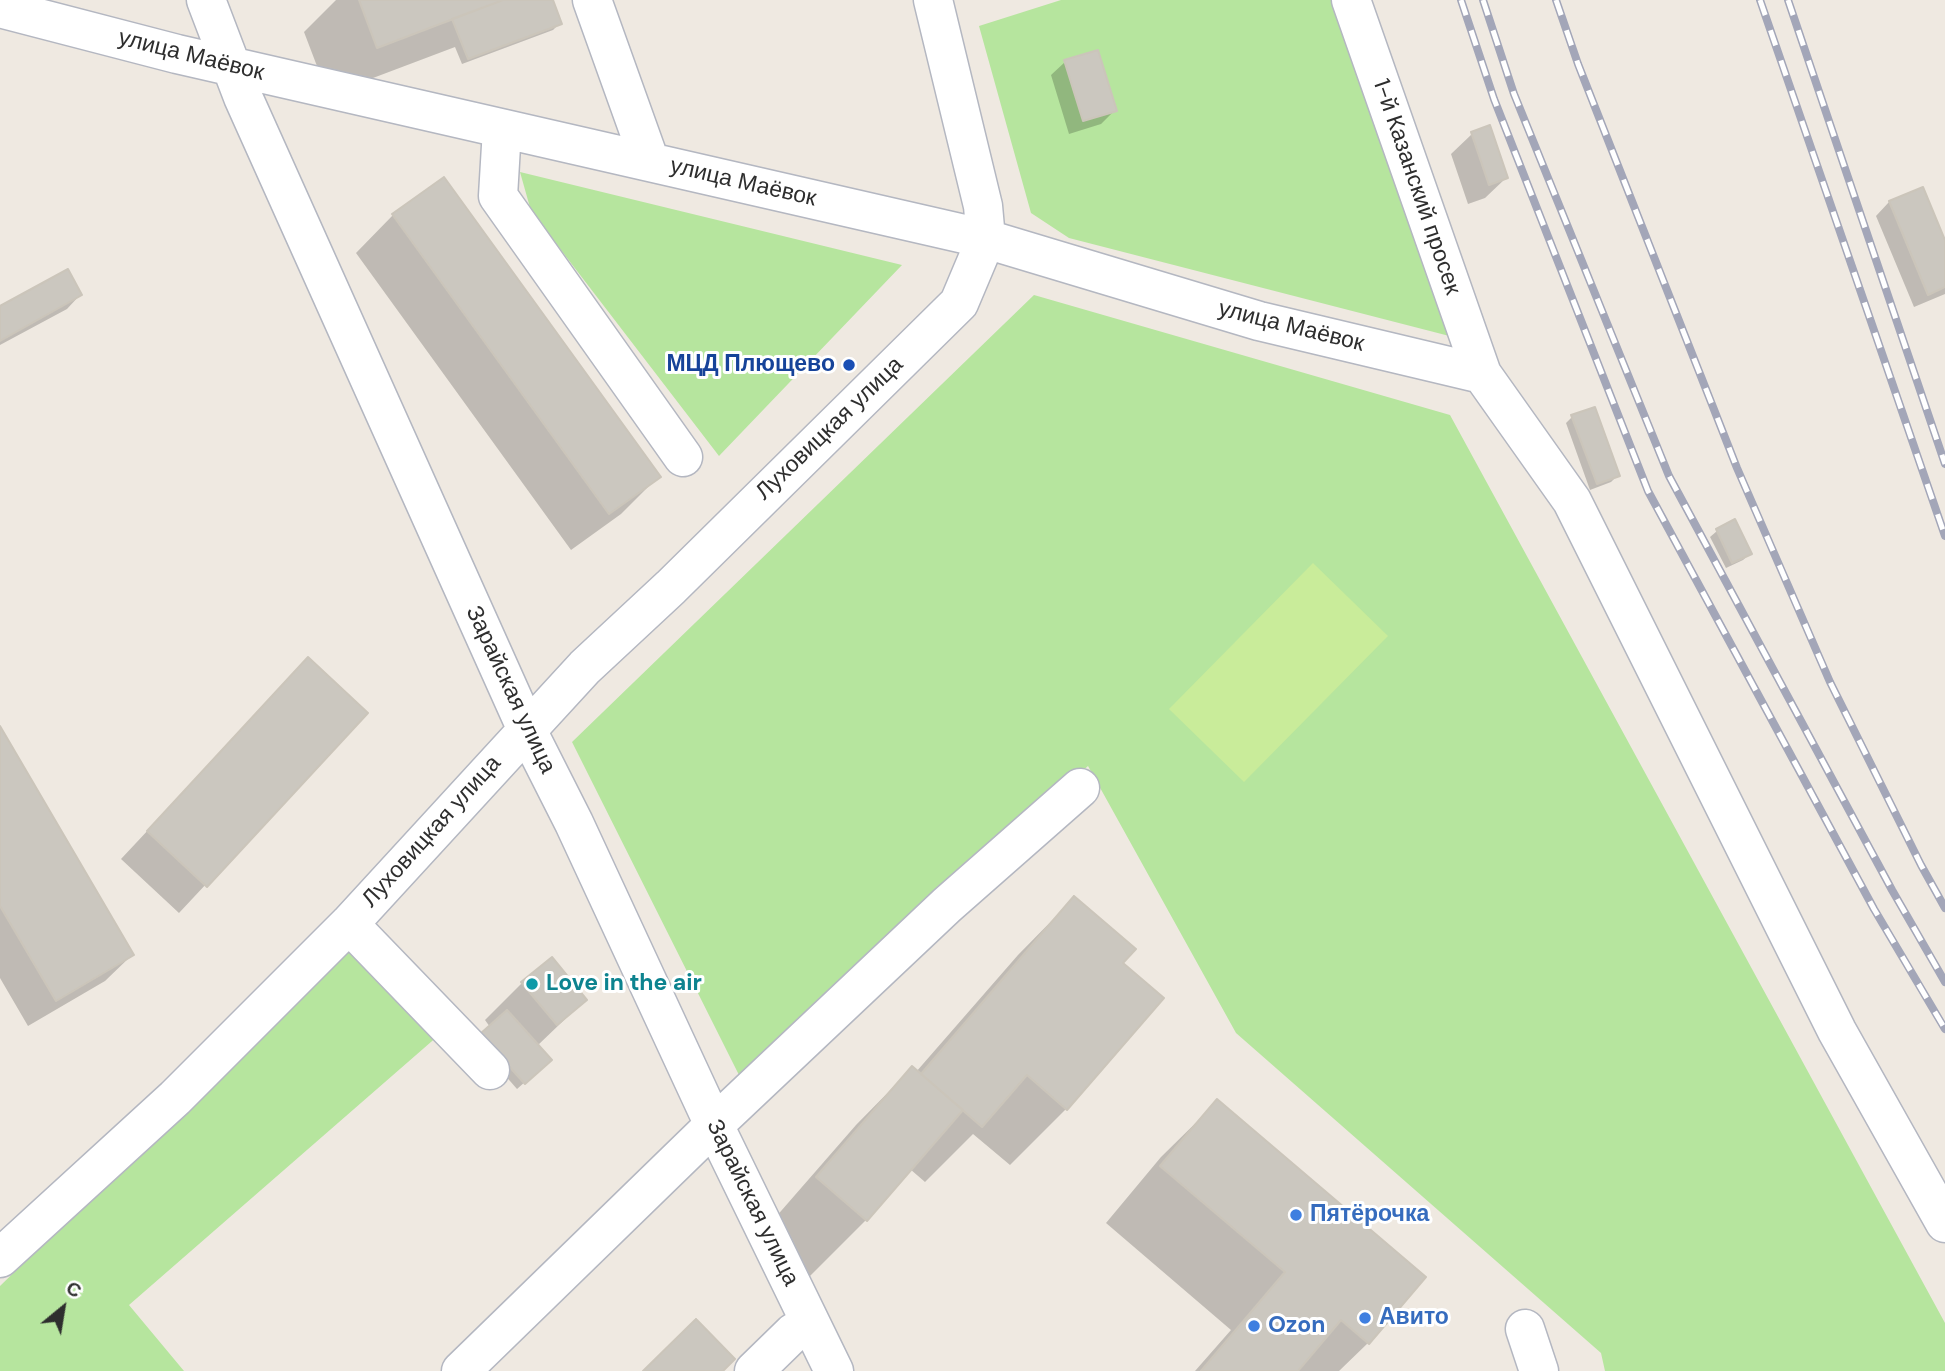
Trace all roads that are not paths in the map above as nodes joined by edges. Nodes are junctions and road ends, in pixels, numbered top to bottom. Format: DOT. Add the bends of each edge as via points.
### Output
graph roads {
  1 [pos="206,0"];
  2 [pos="592,0"];
  3 [pos="933,0"];
  4 [pos="1352,0"];
  5 [pos="0,8"];
  6 [pos="229,66"];
  7 [pos="502,128"];
  8 [pos="650,162"];
  9 [pos="986,239"];
  10 [pos="1482,374"];
  11 [pos="683,457"];
  12 [pos="527,730"];
  13 [pos="1080,788"];
  14 [pos="348,923"];
  15 [pos="490,1070"];
  16 [pos="714,1125"];
  17 [pos="1945,1223"];
  18 [pos="0,1258"];
  19 [pos="810,1322"];
  20 [pos="1525,1329"];
  21 [pos="461,1371"];
  22 [pos="754,1371"];
  23 [pos="834,1371"];
  24 [pos="1539,1371"];
  1 -- 6 [label="street, Зарайская улица"];
  2 -- 8 [label="street"];
  3 -- 9 [label="street" via="983,206"];
  4 -- 10 [label="street, 1-й Казанский просек"];
  5 -- 6 [label="street, улица Маёвок"];
  6 -- 7 [label="street, улица Маёвок"];
  6 -- 12 [label="street, Зарайская улица"];
  7 -- 8 [label="street, улица Маёвок"];
  7 -- 11 [label="street" via="498,196"];
  8 -- 9 [label="street, улица Маёвок"];
  9 -- 10 [label="street, улица Маёвок" via="1259,321"];
  9 -- 12 [label="street, Луховицкая улица" via="959,303"];
  10 -- 17 [label="street, 1-й Казанский просек" via="1573,501 1837,1031"];
  12 -- 14 [label="street, Луховицкая улица"];
  12 -- 16 [label="street, Зарайская улица"];
  13 -- 16 [label="street" via="947,905"];
  14 -- 15 [label="street"];
  14 -- 18 [label="street, Луховицкая улица" via="175,1098"];
  16 -- 19 [label="street, Зарайская улица"];
  16 -- 21 [label="street"];
  19 -- 22 [label="street"];
  19 -- 23 [label="street, Зарайская улица"];
  20 -- 24 [label="street"];
}
